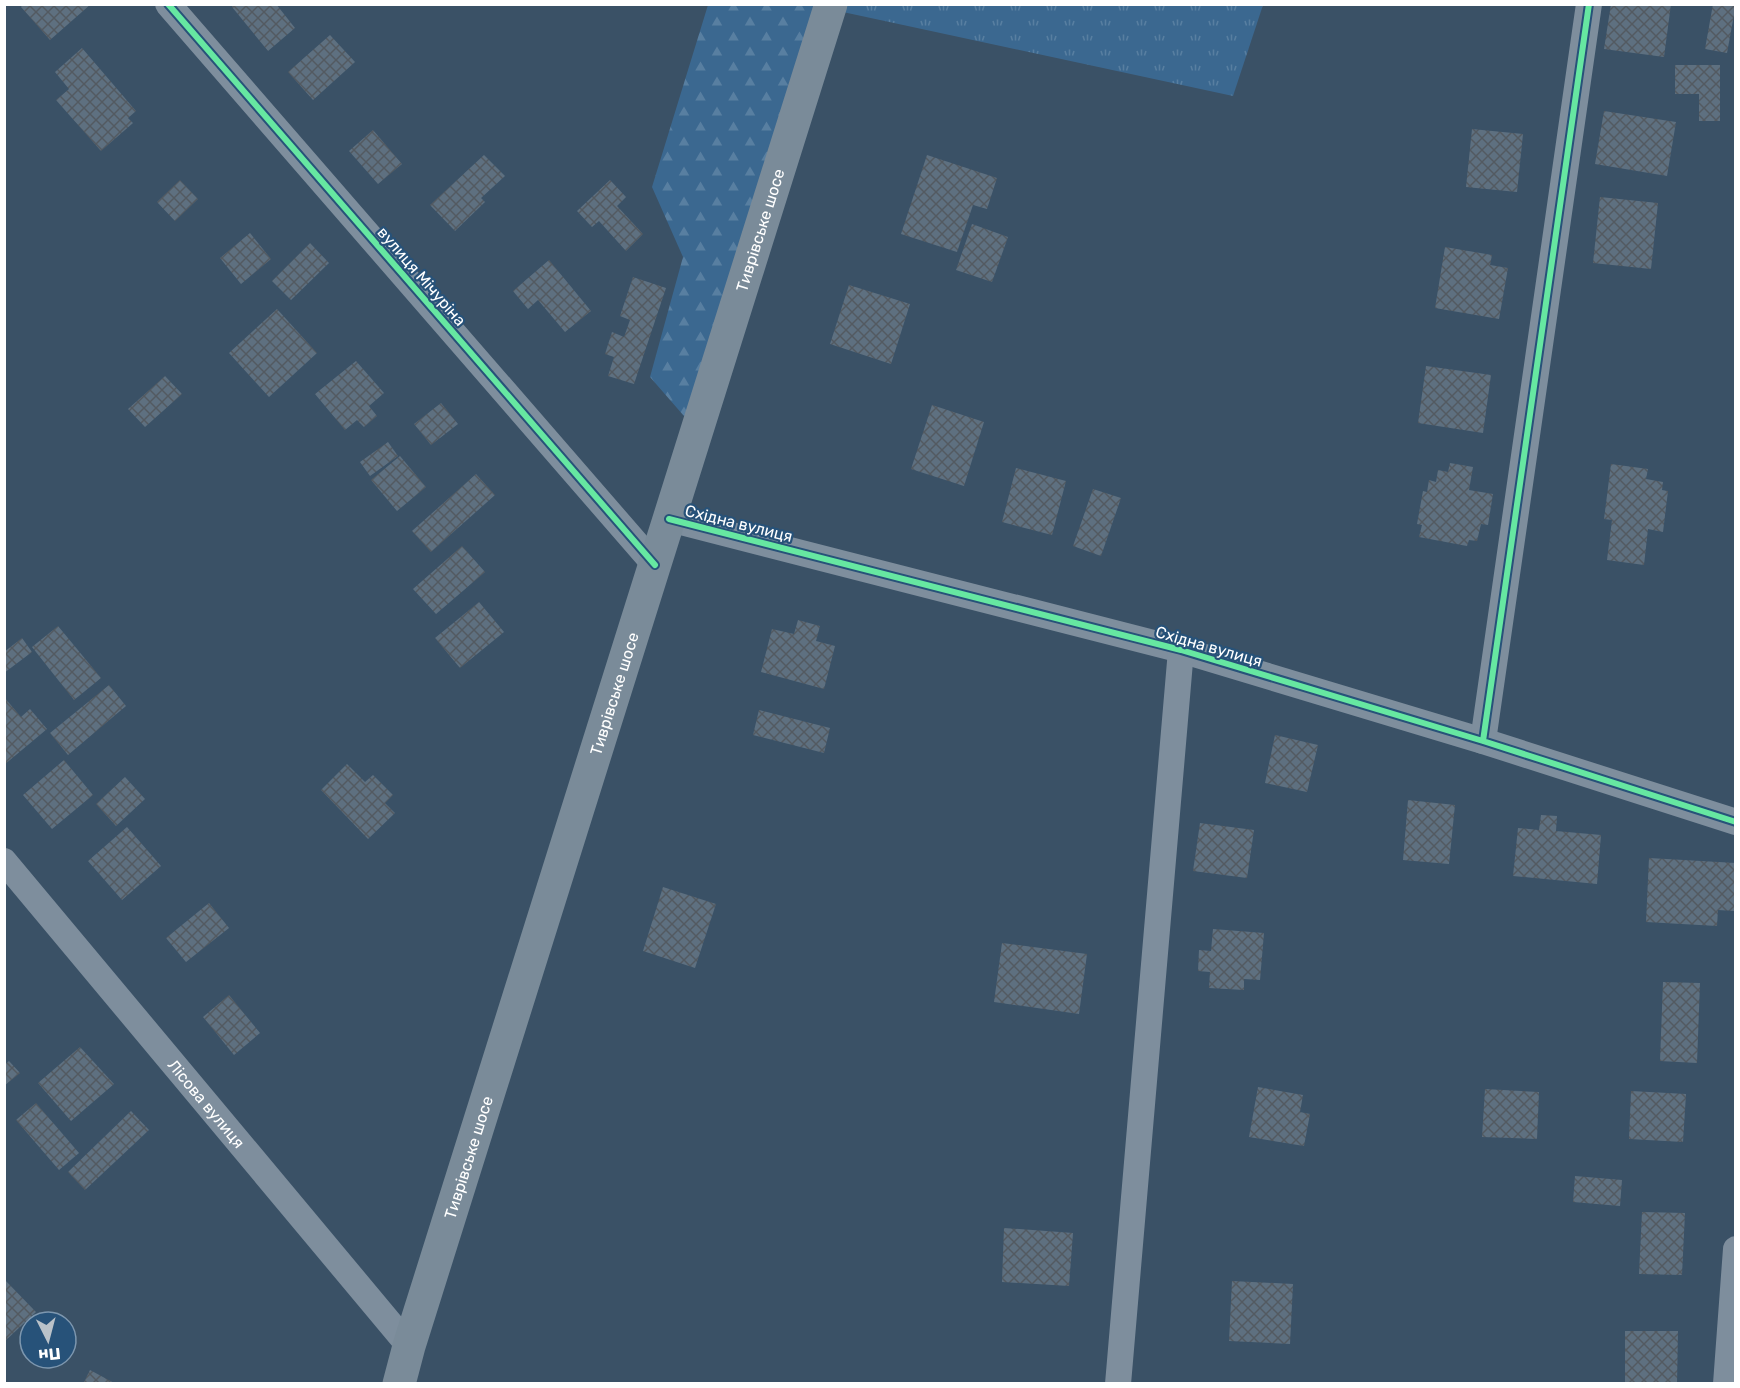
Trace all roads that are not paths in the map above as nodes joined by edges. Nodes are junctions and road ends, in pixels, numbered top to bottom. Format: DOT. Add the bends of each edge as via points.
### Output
graph roads {
  1 [pos="168,4"];
  2 [pos="831,4"];
  3 [pos="1589,4"];
  4 [pos="669,519"];
  5 [pos="655,565"];
  6 [pos="1181,650"];
  7 [pos="1483,741"];
  8 [pos="1736,822"];
  9 [pos="4,861"];
  10 [pos="1736,1249"];
  11 [pos="409,1346"];
  12 [pos="399,1383"];
  13 [pos="1118,1383"];
  14 [pos="1726,1383"];
  1 -- 5 [label="street, вулиця Мічуріна"];
  2 -- 4 [label="main road, Тиврівське шосе"];
  3 -- 7 [label="street"];
  4 -- 5 [label="main road, Тиврівське шосе"];
  4 -- 6 [label="street, Східна вулиця"];
  5 -- 11 [label="main road, Тиврівське шосе"];
  6 -- 7 [label="street, Східна вулиця"];
  6 -- 13 [label="street"];
  7 -- 8 [label="street, Східна вулиця"];
  9 -- 11 [label="street, Лісова вулиця"];
  10 -- 14 [label="street"];
  11 -- 12 [label="main road, Тиврівське шосе"];
}
